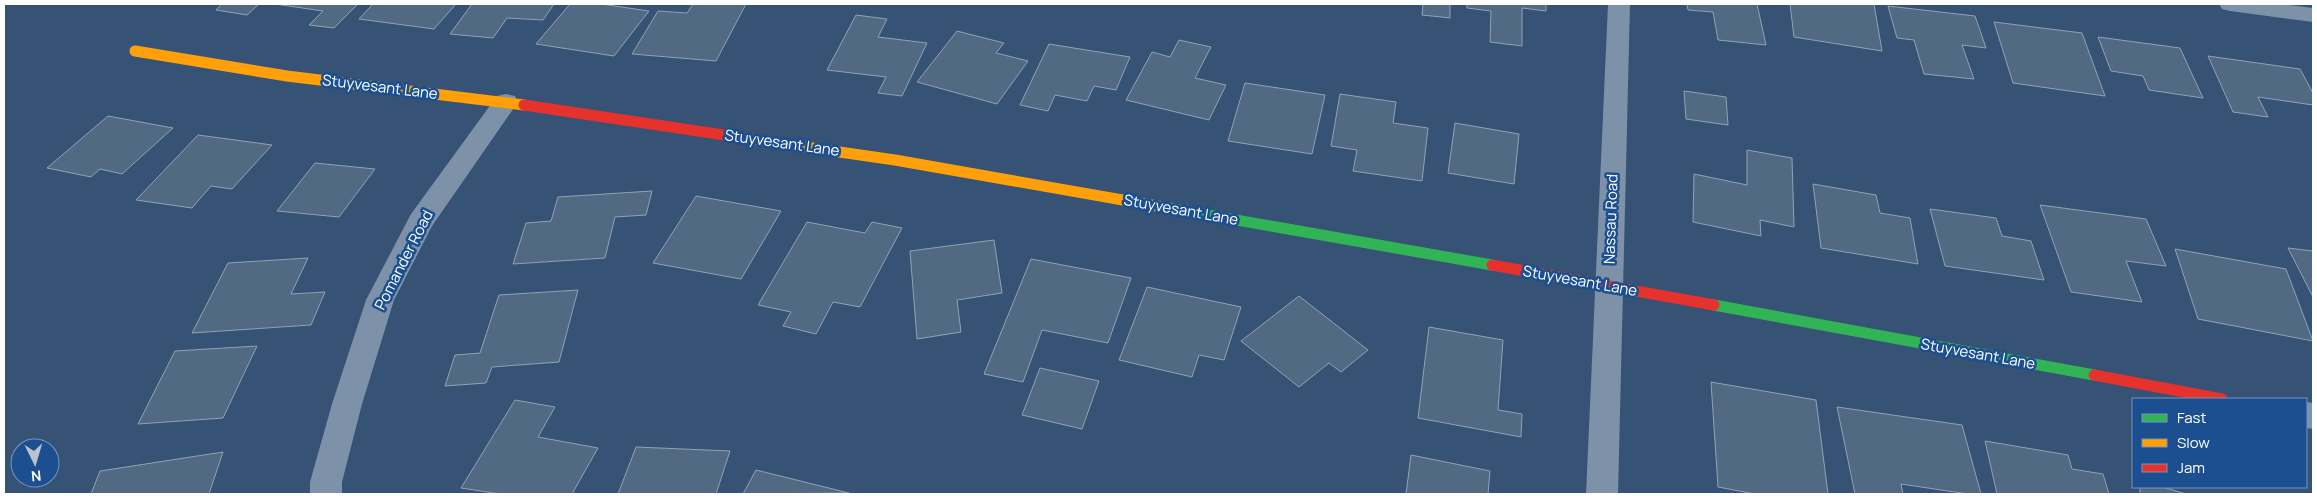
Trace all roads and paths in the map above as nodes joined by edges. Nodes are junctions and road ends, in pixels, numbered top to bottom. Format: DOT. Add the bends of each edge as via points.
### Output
graph roads {
  1 [pos="1619,4"];
  2 [pos="2230,4"];
  3 [pos="2313,15"];
  4 [pos="135,51"];
  5 [pos="506,102"];
  6 [pos="1609,286"];
  7 [pos="2217,398"];
  8 [pos="326,494"];
  9 [pos="1602,494"];
  1 -- 6 [label="street, Nassau Road"];
  2 -- 3 [label="street"];
  4 -- 5 [label="street, Stuyvesant Lane" via="287,76"];
  5 -- 6 [label="street, Stuyvesant Lane" via="895,160"];
  5 -- 8 [label="street, Pomander Road" via="459,164 421,222 380,300 346,404 326,482"];
  6 -- 7 [label="street, Stuyvesant Lane"];
  6 -- 9 [label="street, Nassau Road"];
}
